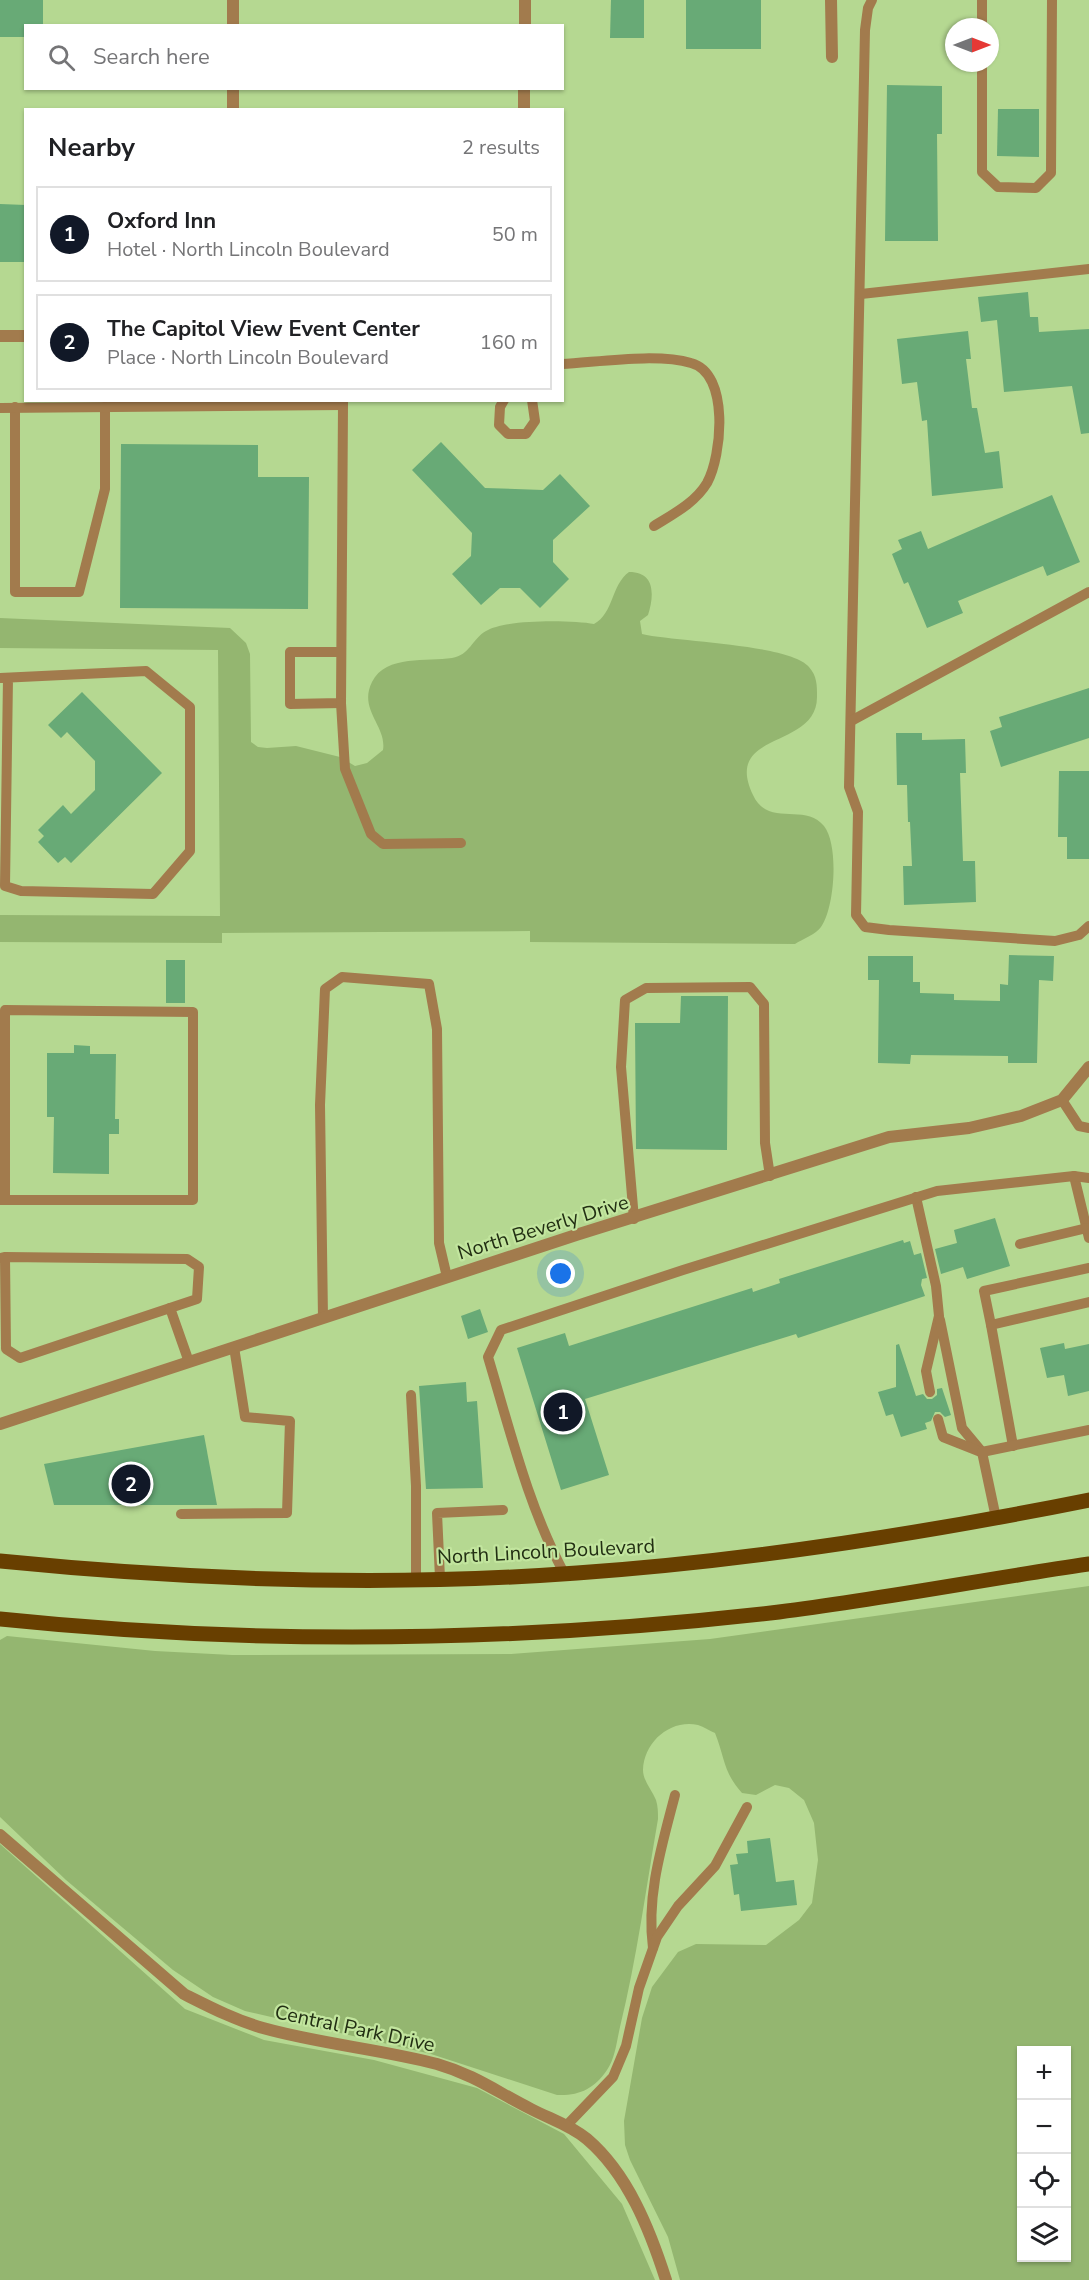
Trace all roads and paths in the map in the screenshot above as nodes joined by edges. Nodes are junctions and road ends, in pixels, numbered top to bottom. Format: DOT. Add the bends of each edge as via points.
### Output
graph roads {
  1 [pos="233,0"];
  2 [pos="525,0"];
  3 [pos="831,0"];
  4 [pos="872,0"];
  5 [pos="982,0"];
  6 [pos="1052,0"];
  7 [pos="982,18"];
  8 [pos="233,24"];
  9 [pos="525,24"];
  10 [pos="832,57"];
  11 [pos="982,72"];
  12 [pos="233,90"];
  13 [pos="524,90"];
  14 [pos="233,108"];
  15 [pos="524,108"];
  16 [pos="1089,269"];
  17 [pos="861,294"];
  18 [pos="0,336"];
  19 [pos="24,336"];
  20 [pos="564,364"];
  21 [pos="503,402"];
  22 [pos="532,402"];
  23 [pos="343,403"];
  24 [pos="15,407"];
  25 [pos="105,407"];
  26 [pos="0,408"];
  27 [pos="654,526"];
  28 [pos="1089,592"];
  29 [pos="342,652"];
  30 [pos="4,678"];
  31 [pos="340,703"];
  32 [pos="851,721"];
  33 [pos="461,843"];
  34 [pos="2,886"];
  35 [pos="1089,926"];
  36 [pos="2,1061"];
  37 [pos="1087,1073"];
  38 [pos="1062,1100"];
  39 [pos="1089,1128"];
  40 [pos="770,1176"];
  41 [pos="1074,1176"];
  42 [pos="1089,1178"];
  43 [pos="916,1197"];
  44 [pos="2,1200"];
  45 [pos="634,1219"];
  46 [pos="1088,1233"];
  47 [pos="1020,1244"];
  48 [pos="3,1257"];
  49 [pos="1089,1268"];
  50 [pos="447,1277"];
  51 [pos="1089,1302"];
  52 [pos="170,1308"];
  53 [pos="939,1316"];
  54 [pos="322,1318"];
  55 [pos="991,1325"];
  56 [pos="234,1347"];
  57 [pos="189,1362"];
  58 [pos="930,1392"];
  59 [pos="411,1395"];
  60 [pos="938,1419"];
  61 [pos="0,1424"];
  62 [pos="1089,1430"];
  63 [pos="1013,1446"];
  64 [pos="982,1452"];
  65 [pos="1089,1500"];
  66 [pos="503,1510"];
  67 [pos="181,1514"];
  68 [pos="996,1518"];
  69 [pos="0,1561"];
  70 [pos="1089,1564"];
  71 [pos="564,1574"];
  72 [pos="416,1578"];
  73 [pos="440,1578"];
  74 [pos="0,1619"];
  75 [pos="675,1795"];
  76 [pos="747,1807"];
  77 [pos="0,1835"];
  78 [pos="653,1949"];
  79 [pos="567,2125"];
  80 [pos="666,2280"];
  1 -- 8 [label="street"];
  2 -- 9 [label="street"];
  3 -- 10 [label="street"];
  4 -- 17 [label="lane" via="865,30"];
  5 -- 7 [label="lane"];
  6 -- 11 [label="lane" via="1051,173 1036,188 998,187 982,172"];
  12 -- 14 [label="street"];
  13 -- 15 [label="street"];
  16 -- 17 [label="lane"];
  17 -- 32 [label="lane"];
  18 -- 19 [label="street"];
  20 -- 27 [label="lane" via="665,359 693,363 709,375 717,398 720,428 716,460 706,483 691,502"];
  21 -- 22 [label="lane" via="498,425 508,434 518,435 526,434 535,420"];
  23 -- 25 [label="lane"];
  23 -- 29 [label="lane"];
  24 -- 25 [label="lane"];
  24 -- 25 [label="lane" via="15,592 79,592 105,489"];
  24 -- 26 [label="lane"];
  28 -- 32 [label="lane"];
  29 -- 31 [label="lane"];
  29 -- 31 [label="lane" via="290,652 290,704"];
  30 -- 34 [label="lane"];
  30 -- 34 [label="lane" via="146,671 190,707 190,851 153,894 21,891"];
  31 -- 33 [label="lane" via="345,769 371,834 383,844"];
  32 -- 35 [label="lane" via="849,787 858,812 856,915 865,927 1055,941 1079,934"];
  36 -- 44 [label="lane"];
  36 -- 44 [label="lane" via="5,1010 193,1012 193,1200"];
  37 -- 38 [label="street, North Beverly Drive"];
  38 -- 39 [label="lane" via="1079,1126"];
  38 -- 40 [label="street, North Beverly Drive" via="1021,1116 969,1128 889,1137"];
  40 -- 45 [label="street, North Beverly Drive"];
  40 -- 45 [label="lane" via="765,1143 764,1004 750,987 646,988 625,1000 621,1067"];
  41 -- 42 [label="lane"];
  41 -- 43 [label="lane" via="937,1191"];
  41 -- 46 [label="lane"];
  43 -- 53 [label="lane"];
  43 -- 71 [label="lane" via="501,1330 488,1357 530,1496 548,1545"];
  45 -- 50 [label="street, North Beverly Drive"];
  46 -- 47 [label="lane"];
  48 -- 52 [label="lane" via="187,1259 199,1266 197,1299"];
  48 -- 52 [label="lane" via="6,1349 20,1358"];
  49 -- 55 [label="lane" via="984,1291"];
  50 -- 54 [label="street, North Beverly Drive"];
  50 -- 54 [label="lane" via="439,1243 437,1029 429,984 342,978 326,990 320,1105"];
  51 -- 55 [label="lane"];
  52 -- 57 [label="lane"];
  53 -- 58 [label="lane" via="926,1371"];
  53 -- 64 [label="lane" via="962,1428"];
  54 -- 56 [label="street, North Beverly Drive"];
  55 -- 63 [label="lane"];
  56 -- 57 [label="street, North Beverly Drive"];
  56 -- 67 [label="lane" via="244,1417 290,1421 287,1513"];
  57 -- 61 [label="street, North Beverly Drive"];
  59 -- 72 [label="lane"];
  60 -- 64 [label="lane" via="943,1437"];
  62 -- 63 [label="lane"];
  63 -- 64 [label="lane"];
  64 -- 68 [label="lane"];
  65 -- 68 [label="main road, North Lincoln Boulevard"];
  66 -- 73 [label="lane" via="437,1513"];
  68 -- 71 [label="main road, North Lincoln Boulevard" via="750,1557"];
  69 -- 72 [label="main road, North Lincoln Boulevard" via="155,1574"];
  70 -- 74 [label="main road" via="780,1612 517,1634 413,1637 148,1633"];
  71 -- 73 [label="main road, North Lincoln Boulevard"];
  72 -- 73 [label="main road, North Lincoln Boulevard"];
  75 -- 78 [label="lane" via="657,1862 650,1924"];
  76 -- 78 [label="lane" via="715,1866 678,1906"];
  77 -- 79 [label="street, Central Park Drive" via="184,1994 218,2012 263,2028 437,2064 483,2080"];
  78 -- 79 [label="lane" via="639,1988 626,2046 613,2077"];
  79 -- 80 [label="street, Central Park Drive" via="603,2156 623,2183 640,2212"];
}
